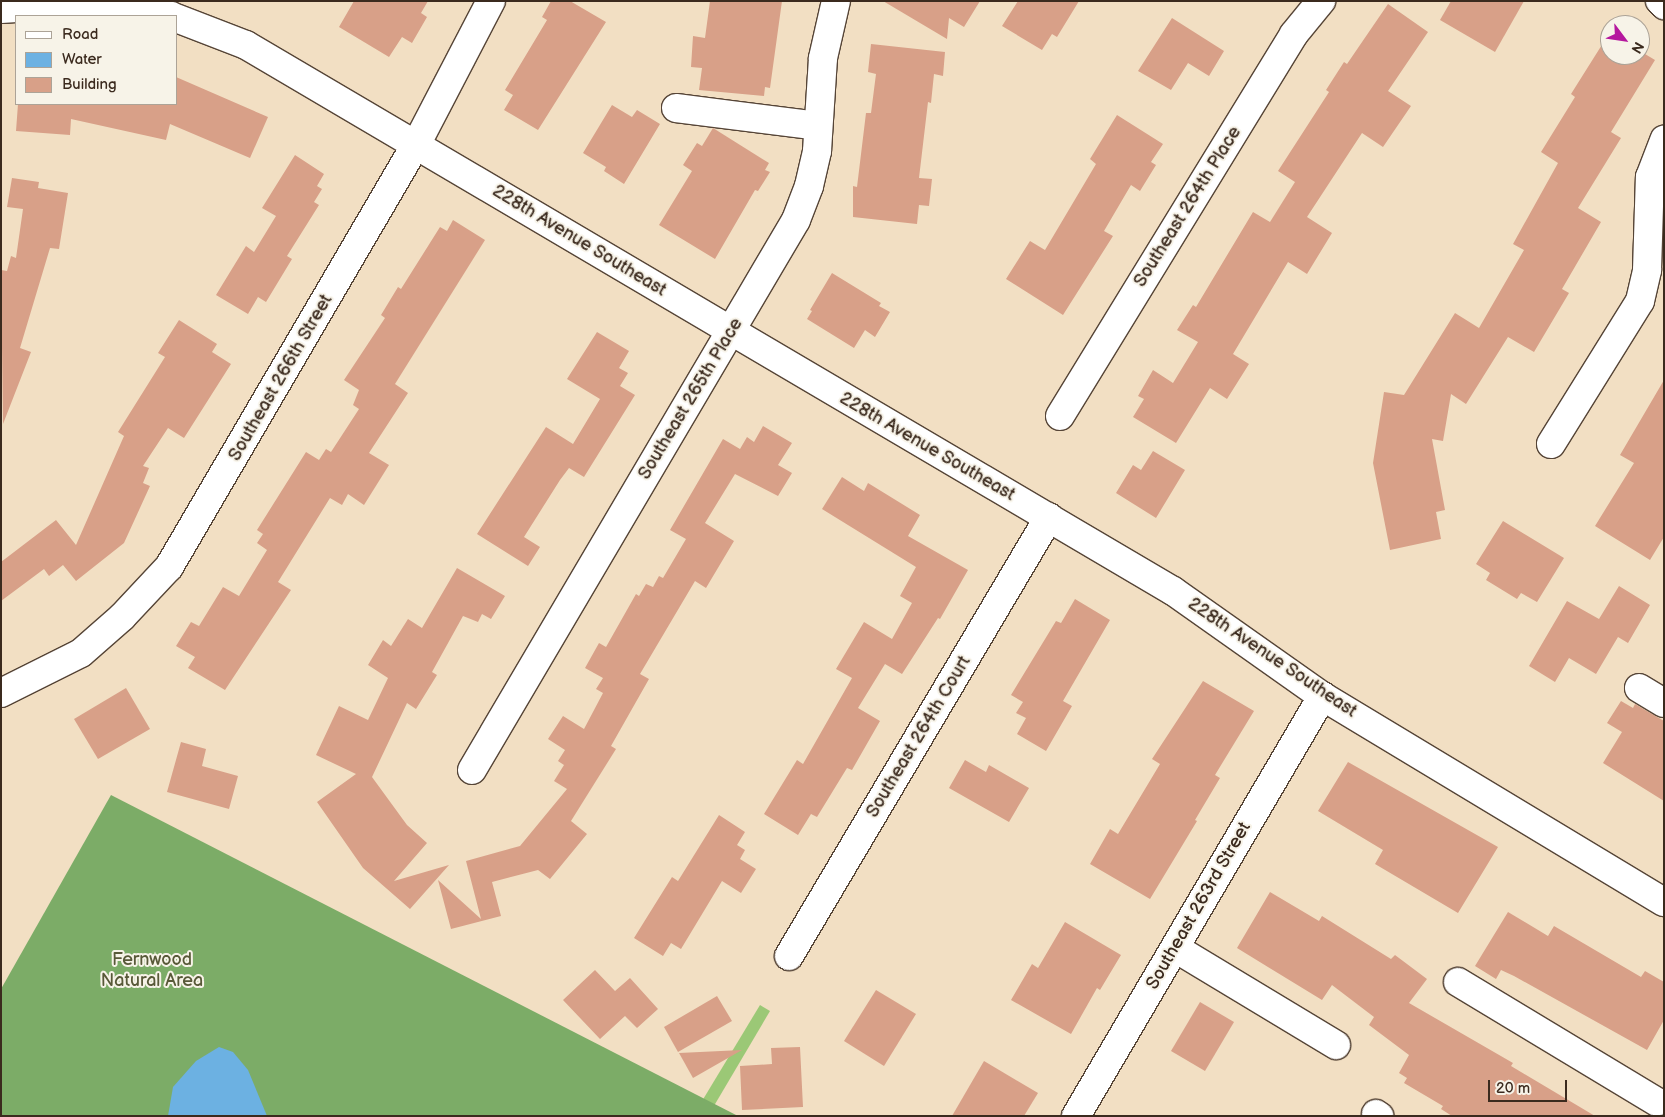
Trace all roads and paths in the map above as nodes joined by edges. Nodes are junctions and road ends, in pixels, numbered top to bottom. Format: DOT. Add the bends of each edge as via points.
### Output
graph roads {
  1 [pos="491,1"];
  2 [pos="836,1"];
  3 [pos="1321,1"];
  4 [pos="1660,1"];
  5 [pos="1664,5"];
  6 [pos="1,8"];
  7 [pos="163,15"];
  8 [pos="178,19"];
  9 [pos="676,108"];
  10 [pos="818,126"];
  11 [pos="1664,140"];
  12 [pos="417,143"];
  13 [pos="730,332"];
  14 [pos="1060,416"];
  15 [pos="1551,444"];
  16 [pos="1049,517"];
  17 [pos="1639,688"];
  18 [pos="1,693"];
  19 [pos="1322,696"];
  20 [pos="1664,703"];
  21 [pos="472,770"];
  22 [pos="1664,902"];
  23 [pos="1175,948"];
  24 [pos="789,956"];
  25 [pos="1458,982"];
  26 [pos="1336,1045"];
  27 [pos="1656,1103"];
  28 [pos="1076,1116"];
  1 -- 12 [label="street, Southeast 266th Street"];
  2 -- 10 [label="street, Southeast 265th Place" via="823,58"];
  3 -- 14 [label="street, Southeast 264th Place" via="1294,34"];
  4 -- 5 [label="street"];
  6 -- 7 [label="street" via="78,4"];
  8 -- 12 [label="street, 228th Avenue Southeast" via="246,45"];
  9 -- 10 [label="street"];
  10 -- 13 [label="street, Southeast 265th Place" via="809,186 796,220"];
  11 -- 15 [label="street" via="1650,177 1647,270 1640,301"];
  12 -- 13 [label="street, 228th Avenue Southeast"];
  12 -- 18 [label="street, Southeast 266th Street" via="169,567 122,617 81,653"];
  13 -- 16 [label="street, 228th Avenue Southeast"];
  13 -- 21 [label="street, Southeast 265th Place"];
  16 -- 19 [label="street, 228th Avenue Southeast" via="1173,590"];
  16 -- 24 [label="street, Southeast 264th Court"];
  17 -- 20 [label="street"];
  19 -- 22 [label="street, 228th Avenue Southeast"];
  19 -- 23 [label="street, Southeast 263rd Street"];
  23 -- 26 [label="street"];
  23 -- 28 [label="street, Southeast 263rd Street"];
  25 -- 27 [label="street"];
}
